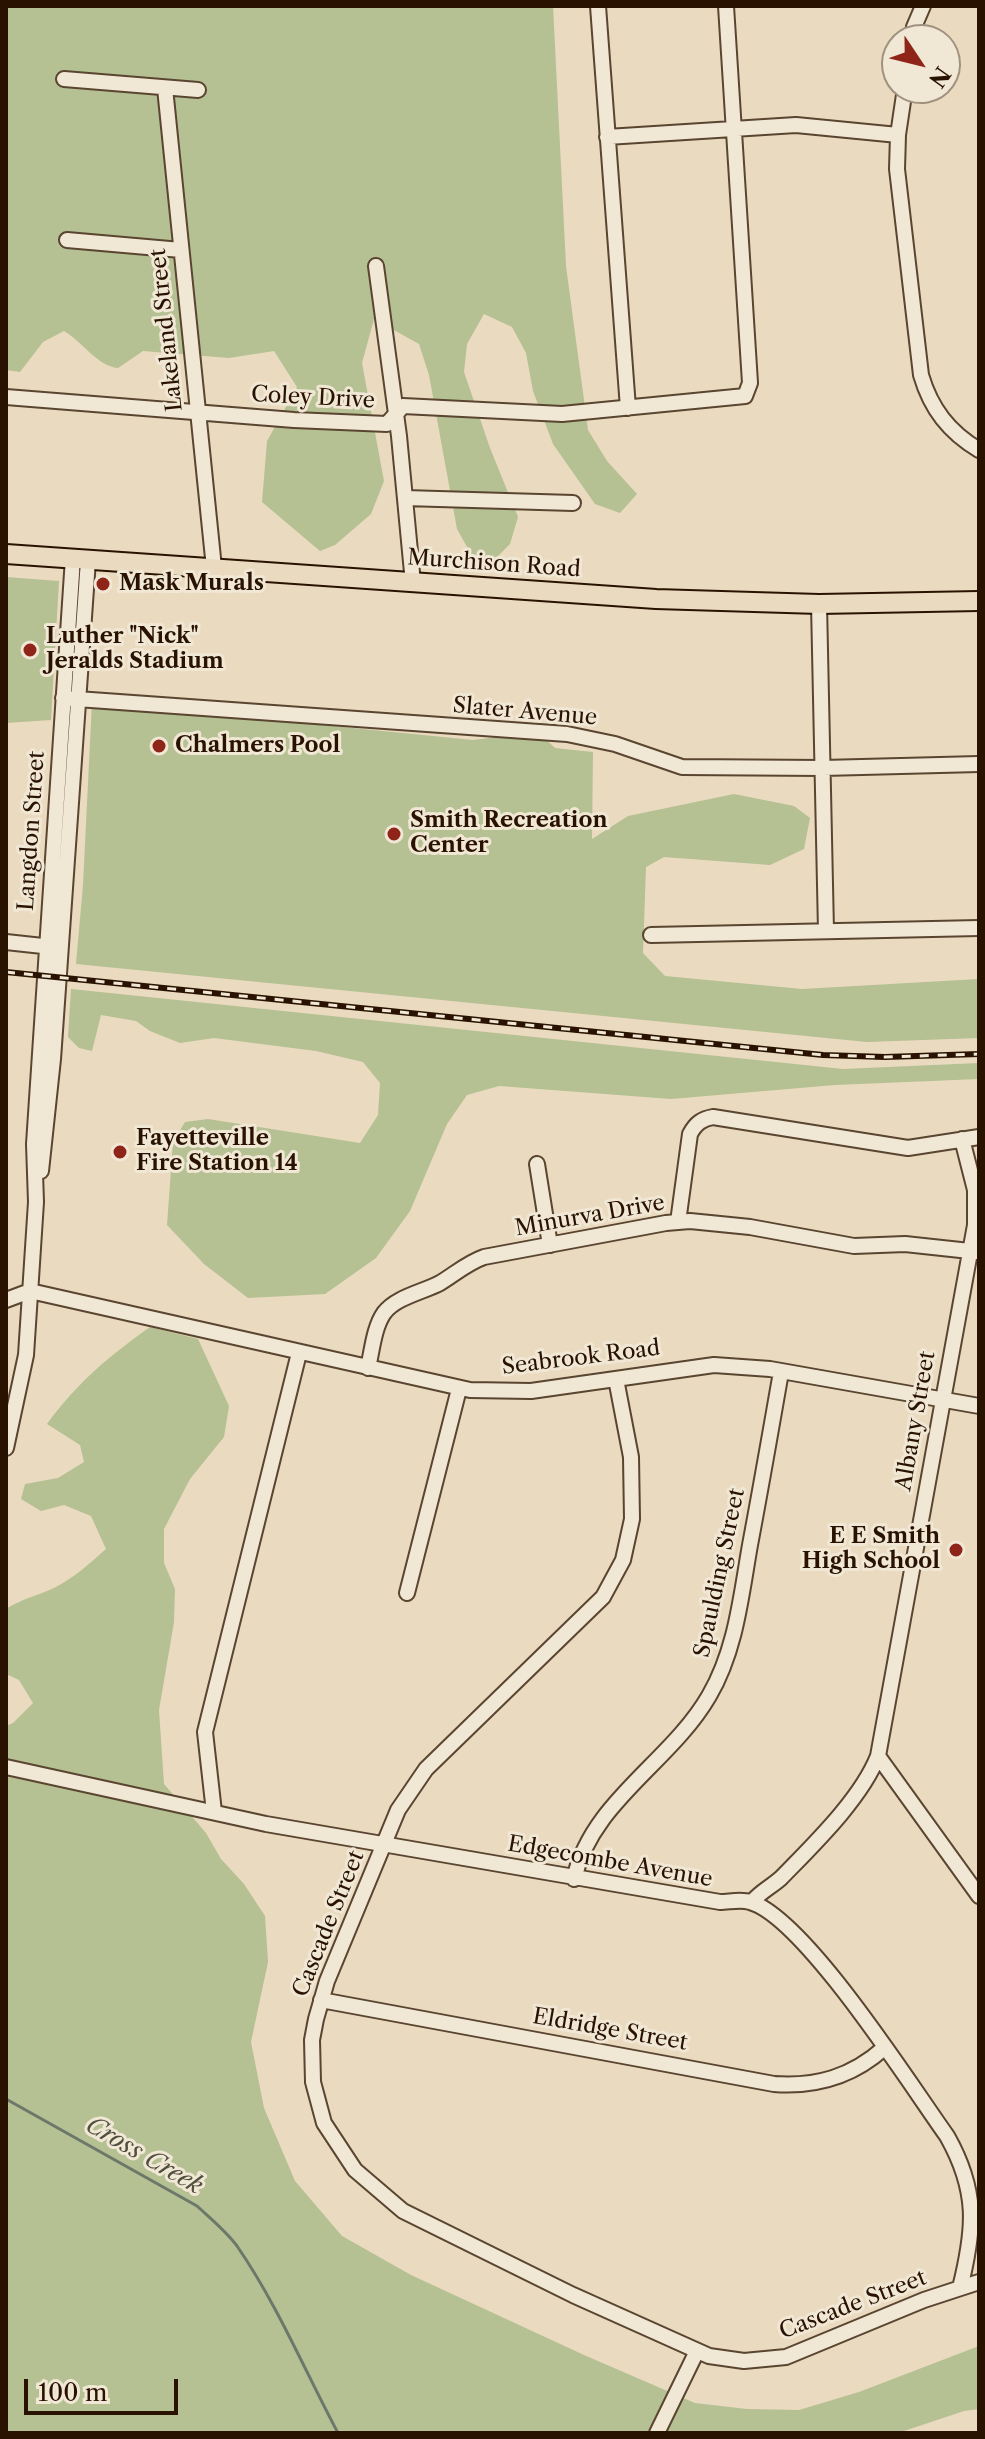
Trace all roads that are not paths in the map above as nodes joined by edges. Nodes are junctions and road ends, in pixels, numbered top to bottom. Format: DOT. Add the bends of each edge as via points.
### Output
graph roads {
  1 [pos="598,6"];
  2 [pos="726,6"];
  3 [pos="64,79"];
  4 [pos="165,88"];
  5 [pos="198,90"];
  6 [pos="903,104"];
  7 [pos="734,129"];
  8 [pos="898,135"];
  9 [pos="607,137"];
  10 [pos="67,240"];
  11 [pos="181,250"];
  12 [pos="376,266"];
  13 [pos="6,397"];
  14 [pos="628,408"];
  15 [pos="197,412"];
  16 [pos="395,414"];
  17 [pos="979,450"];
  18 [pos="405,498"];
  19 [pos="573,503"];
  20 [pos="6,554"];
  21 [pos="81,559"];
  22 [pos="214,568"];
  23 [pos="413,583"];
  24 [pos="979,601"];
  25 [pos="819,604"];
  26 [pos="63,698"];
  27 [pos="79,700"];
  28 [pos="979,764"];
  29 [pos="823,768"];
  30 [pos="979,928"];
  31 [pos="826,931"];
  32 [pos="651,935"];
  33 [pos="6,942"];
  34 [pos="53,948"];
  35 [pos="979,1137"];
  36 [pos="962,1139"];
  37 [pos="537,1164"];
  38 [pos="678,1222"];
  39 [pos="550,1245"];
  40 [pos="975,1251"];
  41 [pos="30,1291"];
  42 [pos="6,1300"];
  43 [pos="299,1353"];
  44 [pos="368,1368"];
  45 [pos="781,1372"];
  46 [pos="616,1379"];
  47 [pos="459,1389"];
  48 [pos="942,1399"];
  49 [pos="979,1406"];
  50 [pos="11,1407"];
  51 [pos="6,1448"];
  52 [pos="407,1593"];
  53 [pos="878,1756"];
  54 [pos="6,1767"];
  55 [pos="214,1812"];
  56 [pos="383,1846"];
  57 [pos="574,1879"];
  58 [pos="979,1896"];
  59 [pos="752,1902"];
  60 [pos="321,2000"];
  61 [pos="884,2048"];
  62 [pos="979,2282"];
  63 [pos="960,2288"];
  64 [pos="697,2351"];
  65 [pos="657,2433"];
  1 -- 9 [label="street"];
  2 -- 7 [label="street"];
  3 -- 4 [label="street"];
  4 -- 5 [label="street"];
  4 -- 11 [label="street, Lakeland Street"];
  6 -- 8 [label="street"];
  7 -- 8 [label="street" via="796,125"];
  7 -- 9 [label="street"];
  7 -- 14 [label="street, Coley Drive" via="749,389 739,397"];
  8 -- 17 [label="street" via="897,169 921,375 946,425"];
  9 -- 14 [label="street"];
  10 -- 11 [label="street"];
  11 -- 15 [label="street, Lakeland Street"];
  12 -- 16 [label="street"];
  13 -- 15 [label="street, Coley Drive"];
  14 -- 16 [label="street, Coley Drive" via="562,414 403,406"];
  15 -- 16 [label="street, Coley Drive" via="387,424"];
  15 -- 22 [label="street, Lakeland Street"];
  16 -- 18 [label="street"];
  18 -- 19 [label="street"];
  18 -- 23 [label="street"];
  20 -- 21 [label="main road, Murchison Road"];
  21 -- 22 [label="main road, Murchison Road"];
  21 -- 26 [label="street, Langdon Street"];
  21 -- 27 [label="street, Langdon Street"];
  22 -- 23 [label="main road, Murchison Road"];
  23 -- 25 [label="main road, Murchison Road"];
  24 -- 25 [label="main road, Murchison Road"];
  25 -- 29 [label="street"];
  26 -- 27 [label="street, Slater Avenue"];
  26 -- 34 [label="street, Langdon Street"];
  27 -- 29 [label="street, Slater Avenue" via="567,734 682,767"];
  27 -- 34 [label="street, Langdon Street"];
  28 -- 29 [label="street, Slater Avenue"];
  29 -- 31 [label="street"];
  30 -- 31 [label="street"];
  31 -- 32 [label="street"];
  33 -- 34 [label="street"];
  34 -- 41 [label="street, Langdon Street" via="46,1146"];
  35 -- 36 [label="street"];
  36 -- 38 [label="street" via="908,1148 706,1118 690,1134"];
  36 -- 40 [label="street, Albany Street" via="975,1190"];
  37 -- 39 [label="street"];
  38 -- 39 [label="street, Minurva Drive"];
  38 -- 40 [label="street, Minurva Drive" via="750,1227 854,1246 905,1244"];
  39 -- 44 [label="street, Minurva Drive" via="471,1262 391,1305 379,1323"];
  40 -- 48 [label="street, Albany Street"];
  41 -- 42 [label="street"];
  41 -- 43 [label="street, Seabrook Road"];
  41 -- 50 [label="street, Langdon Street" via="26,1355"];
  43 -- 44 [label="street, Seabrook Road"];
  43 -- 55 [label="street" via="205,1732"];
  44 -- 47 [label="street, Seabrook Road"];
  45 -- 46 [label="street, Seabrook Road" via="714,1365"];
  45 -- 48 [label="street, Seabrook Road"];
  45 -- 57 [label="street, Spaulding Street" via="735,1629 720,1676 682,1735 604,1815 582,1851"];
  46 -- 47 [label="street, Seabrook Road" via="531,1391"];
  46 -- 56 [label="street, Cascade Street" via="631,1457 632,1519 615,1580 426,1769 405,1797"];
  47 -- 52 [label="street"];
  48 -- 49 [label="street, Seabrook Road"];
  48 -- 53 [label="street, Albany Street"];
  50 -- 51 [label="street, Langdon Street"];
  53 -- 58 [label="street"];
  53 -- 59 [label="street, Albany Street" via="858,1793"];
  54 -- 55 [label="street, Edgecombe Avenue"];
  55 -- 56 [label="street, Edgecombe Avenue"];
  56 -- 57 [label="street, Edgecombe Avenue"];
  56 -- 60 [label="street, Cascade Street"];
  57 -- 59 [label="street, Edgecombe Avenue" via="720,1902"];
  59 -- 61 [label="street" via="812,1950"];
  60 -- 61 [label="street, Eldridge Street" via="774,2084 836,2078"];
  60 -- 64 [label="street, Cascade Street" via="311,2061 317,2103 337,2144 370,2185 422,2223"];
  61 -- 63 [label="street" via="963,2167 972,2230"];
  62 -- 63 [label="street, Cascade Street"];
  63 -- 64 [label="street, Cascade Street" via="786,2357 744,2361"];
  64 -- 65 [label="street"];
}
